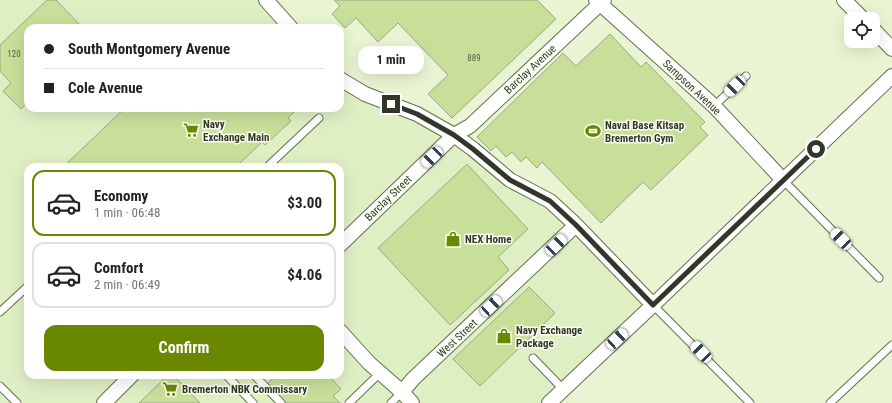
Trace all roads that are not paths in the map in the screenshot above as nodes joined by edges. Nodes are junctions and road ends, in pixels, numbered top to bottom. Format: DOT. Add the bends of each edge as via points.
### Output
graph roads {
  1 [pos="266,0"];
  2 [pos="844,0"];
  3 [pos="600,1"];
  4 [pos="856,12"];
  5 [pos="287,24"];
  6 [pos="880,37"];
  7 [pos="892,49"];
  8 [pos="746,76"];
  9 [pos="892,76"];
  10 [pos="344,81"];
  11 [pos="714,106"];
  12 [pos="319,118"];
  13 [pos="454,135"];
  14 [pos="271,163"];
  15 [pos="783,180"];
  16 [pos="576,225"];
  17 [pos="344,241"];
  18 [pos="879,278"];
  19 [pos="24,290"];
  20 [pos="653,305"];
  21 [pos="0,312"];
  22 [pos="344,335"];
  23 [pos="892,345"];
  24 [pos="533,358"];
  25 [pos="380,373"];
  26 [pos="128,379"];
  27 [pos="230,379"];
  28 [pos="258,379"];
  29 [pos="0,386"];
  30 [pos="563,389"];
  31 [pos="402,392"];
  32 [pos="17,403"];
  33 [pos="104,403"];
  34 [pos="253,403"];
  35 [pos="280,403"];
  36 [pos="349,403"];
  37 [pos="391,403"];
  38 [pos="412,403"];
  39 [pos="549,403"];
  40 [pos="750,403"];
  41 [pos="830,403"];
  1 -- 5 [label="street"];
  2 -- 4 [label="street"];
  3 -- 11 [label="street, Sampson Avenue"];
  3 -- 13 [label="street, Barclay Avenue" via="470,126"];
  6 -- 7 [label="street"];
  8 -- 11 [label="lane"];
  9 -- 15 [label="street"];
  10 -- 13 [label="street" via="365,94 417,114"];
  11 -- 15 [label="street, Sampson Avenue"];
  12 -- 14 [label="lane"];
  13 -- 16 [label="street" via="510,180 550,201"];
  13 -- 17 [label="street, Barclay Street"];
  15 -- 18 [label="lane"];
  15 -- 20 [label="street"];
  16 -- 20 [label="street"];
  16 -- 31 [label="street, West Street"];
  19 -- 21 [label="lane"];
  20 -- 30 [label="street"];
  20 -- 40 [label="lane"];
  22 -- 25 [label="street"];
  23 -- 41 [label="lane"];
  24 -- 30 [label="lane"];
  25 -- 31 [label="street"];
  25 -- 36 [label="lane"];
  26 -- 33 [label="street"];
  27 -- 34 [label="lane"];
  28 -- 35 [label="lane"];
  29 -- 32 [label="lane"];
  30 -- 39 [label="street"];
  31 -- 37 [label="lane, West Street"];
  31 -- 38 [label="street"];
}
